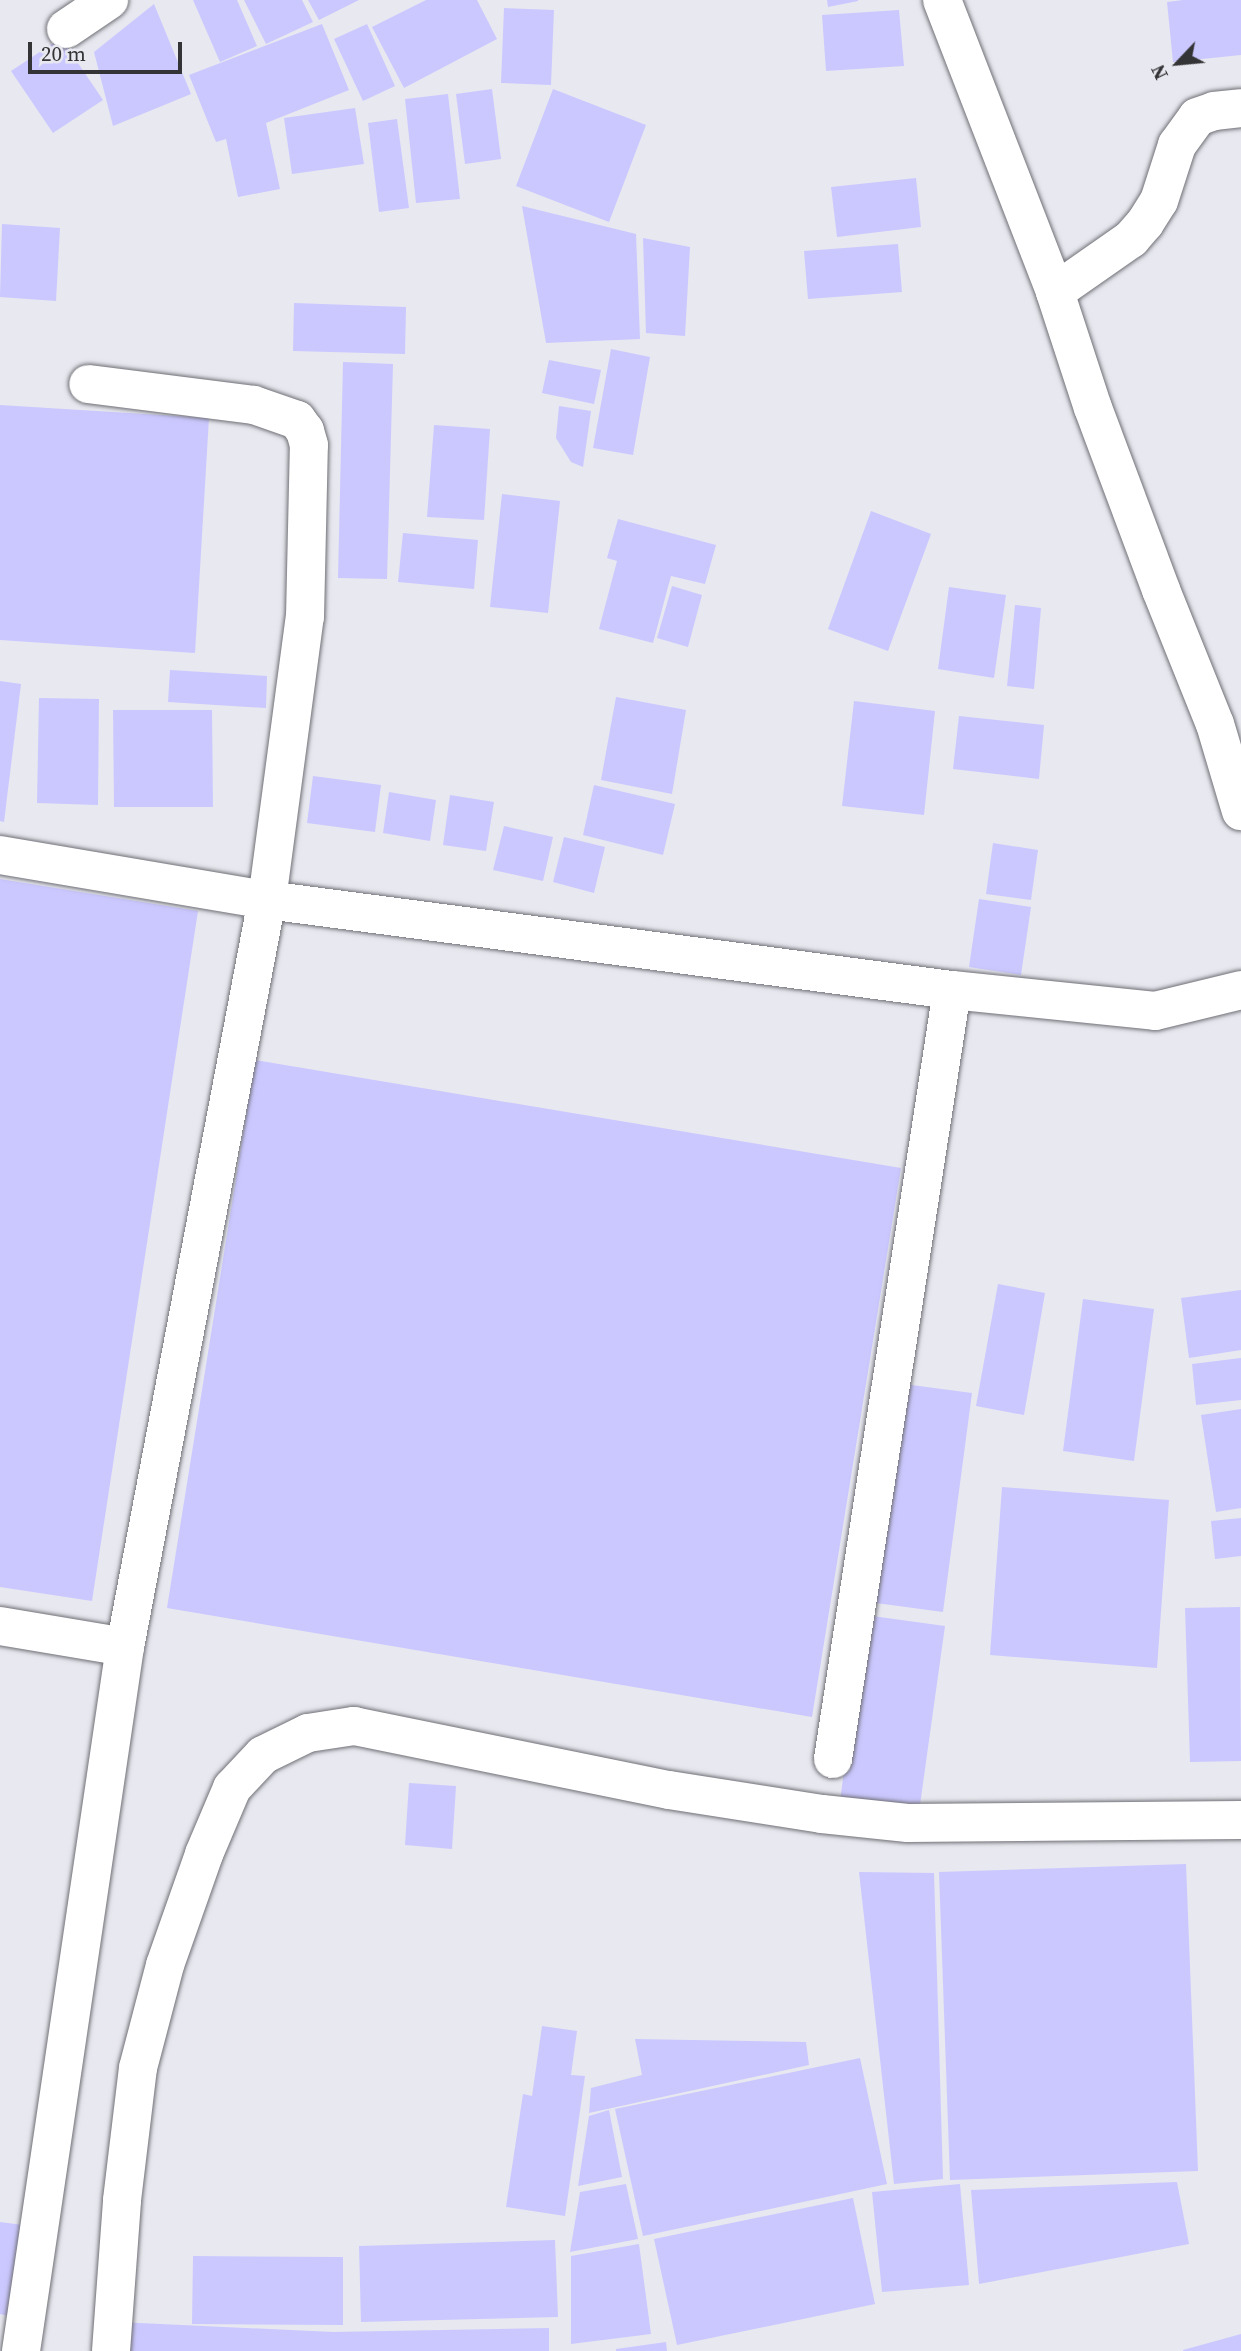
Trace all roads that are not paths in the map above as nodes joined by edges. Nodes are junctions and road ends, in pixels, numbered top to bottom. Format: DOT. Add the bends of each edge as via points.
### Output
graph roads {
  1 [pos="109,0"];
  2 [pos="942,0"];
  3 [pos="66,29"];
  4 [pos="1241,108"];
  5 [pos="1055,292"];
  6 [pos="88,384"];
  7 [pos="1241,811"];
  8 [pos="0,855"];
  9 [pos="267,900"];
  10 [pos="953,990"];
  11 [pos="1241,990"];
  12 [pos="0,1626"];
  13 [pos="125,1647"];
  14 [pos="832,1759"];
  15 [pos="1241,1820"];
  16 [pos="20,2351"];
  17 [pos="111,2351"];
  1 -- 3 [label="street"];
  2 -- 5 [label="street"];
  4 -- 5 [label="street" via="1197,117 1177,145 1159,201 1145,223 1131,239"];
  5 -- 7 [label="street" via="1093,408 1215,724"];
  6 -- 9 [label="street" via="254,405 297,420 305,431 309,444 305,617"];
  8 -- 9 [label="street"];
  9 -- 10 [label="street"];
  9 -- 13 [label="street"];
  10 -- 11 [label="street" via="1155,1011"];
  10 -- 14 [label="street"];
  12 -- 13 [label="street"];
  13 -- 16 [label="street"];
  15 -- 17 [label="street" via="908,1823 669,1790 354,1726 308,1733 263,1755 232,1788 165,1965 138,2068"];
}
